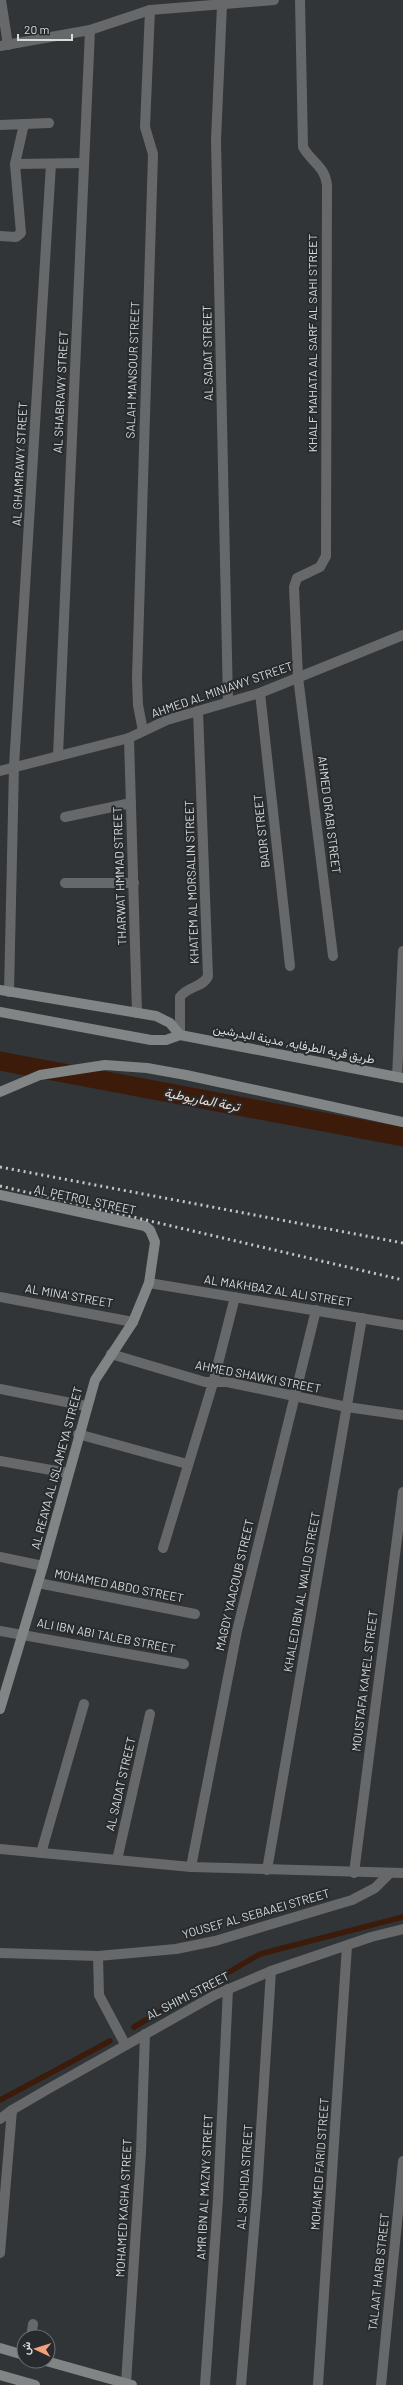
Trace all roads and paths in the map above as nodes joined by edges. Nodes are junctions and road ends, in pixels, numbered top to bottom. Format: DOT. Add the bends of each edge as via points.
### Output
graph roads {
  1 [pos="1,0"];
  2 [pos="274,0"];
  3 [pos="300,0"];
  4 [pos="236,1"];
  5 [pos="222,5"];
  6 [pos="150,10"];
  7 [pos="90,30"];
  8 [pos="4,45"];
  9 [pos="49,123"];
  10 [pos="24,124"];
  11 [pos="0,125"];
  12 [pos="84,163"];
  13 [pos="16,164"];
  14 [pos="51,164"];
  15 [pos="0,236"];
  16 [pos="403,635"];
  17 [pos="298,677"];
  18 [pos="260,693"];
  19 [pos="228,702"];
  20 [pos="198,711"];
  21 [pos="143,732"];
  22 [pos="129,738"];
  23 [pos="58,755"];
  24 [pos="14,766"];
  25 [pos="0,772"];
  26 [pos="131,803"];
  27 [pos="64,817"];
  28 [pos="65,883"];
  29 [pos="134,883"];
  30 [pos="403,951"];
  31 [pos="333,956"];
  32 [pos="290,966"];
  33 [pos="4,991"];
  34 [pos="0,1012"];
  35 [pos="137,1013"];
  36 [pos="180,1035"];
  37 [pos="400,1077"];
  38 [pos="0,1092"];
  39 [pos="403,1122"];
  40 [pos="0,1195"];
  41 [pos="155,1242"];
  42 [pos="149,1283"];
  43 [pos="0,1297"];
  44 [pos="235,1297"];
  45 [pos="316,1310"];
  46 [pos="362,1318"];
  47 [pos="133,1322"];
  48 [pos="403,1325"];
  49 [pos="111,1354"];
  50 [pos="213,1383"];
  51 [pos="0,1389"];
  52 [pos="294,1397"];
  53 [pos="86,1406"];
  54 [pos="347,1407"];
  55 [pos="403,1415"];
  56 [pos="78,1434"];
  57 [pos="0,1461"];
  58 [pos="187,1464"];
  59 [pos="68,1473"];
  60 [pos="403,1492"];
  61 [pos="163,1548"];
  62 [pos="0,1557"];
  63 [pos="43,1566"];
  64 [pos="38,1583"];
  65 [pos="195,1614"];
  66 [pos="0,1631"];
  67 [pos="22,1634"];
  68 [pos="184,1664"];
  69 [pos="84,1704"];
  70 [pos="0,1709"];
  71 [pos="150,1714"];
  72 [pos="0,1849"];
  73 [pos="41,1853"];
  74 [pos="117,1860"];
  75 [pos="191,1867"];
  76 [pos="267,1870"];
  77 [pos="354,1873"];
  78 [pos="390,1873"];
  79 [pos="403,1873"];
  80 [pos="403,1929"];
  81 [pos="347,1946"];
  82 [pos="0,1953"];
  83 [pos="98,1956"];
  84 [pos="271,1971"];
  85 [pos="228,1990"];
  86 [pos="145,2034"];
  87 [pos="125,2044"];
  88 [pos="12,2110"];
  89 [pos="0,2119"];
  90 [pos="403,2161"];
  91 [pos="0,2253"];
  92 [pos="33,2324"];
  93 [pos="32,2329"];
  94 [pos="0,2348"];
  95 [pos="16,2353"];
  96 [pos="56,2364"];
  97 [pos="0,2375"];
  98 [pos="129,2384"];
  99 [pos="35,2385"];
  100 [pos="205,2385"];
  101 [pos="241,2385"];
  102 [pos="318,2385"];
  103 [pos="381,2385"];
  1 -- 8 [label="street"];
  2 -- 4 [label="street"];
  3 -- 17 [label="street, KHALF MAHATA AL SARF AL SAHI STREET" via="303,146 307,155 322,166 326,175 326,556 320,567 300,576 294,582"];
  4 -- 5 [label="street"];
  5 -- 6 [label="street"];
  5 -- 19 [label="street, AL SADAT STREET" via="216,140"];
  6 -- 7 [label="street"];
  6 -- 21 [label="street, SALAH MANSOUR STREET" via="145,127 153,154 137,678"];
  7 -- 8 [label="street"];
  7 -- 12 [label="street, AL SHABRAWY STREET"];
  9 -- 10 [label="street"];
  10 -- 11 [label="street"];
  10 -- 13 [label="street"];
  12 -- 14 [label="street"];
  12 -- 23 [label="street, AL SHABRAWY STREET"];
  13 -- 14 [label="street"];
  13 -- 15 [label="street" via="20,233 16,237"];
  14 -- 24 [label="street, AL GHAMRAWY STREET"];
  16 -- 17 [label="street, AHMED AL MINIAWY STREET"];
  17 -- 18 [label="street, AHMED AL MINIAWY STREET"];
  17 -- 31 [label="street, AHMED ORABI STREET"];
  18 -- 19 [label="street, AHMED AL MINIAWY STREET"];
  18 -- 32 [label="street, BADR STREET"];
  19 -- 20 [label="street, AHMED AL MINIAWY STREET"];
  20 -- 21 [label="street, AHMED AL MINIAWY STREET" via="167,720"];
  20 -- 36 [label="street, KHATEM AL MORSALIN STREET" via="208,976 204,983 186,990 180,997"];
  21 -- 22 [label="street, AHMED AL MINIAWY STREET"];
  22 -- 23 [label="street, AHMED AL MINIAWY STREET"];
  22 -- 26 [label="street, THARWAT HMMAD STREET"];
  23 -- 24 [label="street, AHMED AL MINIAWY STREET"];
  24 -- 25 [label="street, AHMED AL MINIAWY STREET"];
  24 -- 33 [label="street, AL GHAMRAWY STREET"];
  26 -- 27 [label="street"];
  26 -- 29 [label="street, THARWAT HMMAD STREET"];
  28 -- 29 [label="street"];
  29 -- 35 [label="street, THARWAT HMMAD STREET"];
  30 -- 37 [label="street"];
  33 -- 35 [label="main road"];
  34 -- 36 [label="main road, طريق قريه الطرفايه, مدينة البدرشين" via="151,1040 166,1040"];
  35 -- 36 [label="main road" via="163,1019 176,1028"];
  36 -- 37 [label="main road, طريق قريه الطرفايه, مدينة البدرشين"];
  38 -- 39 [label="main road" via="12,1085 47,1074 105,1065 147,1068"];
  40 -- 41 [label="main road, AL PETROL STREET" via="145,1226 150,1230"];
  41 -- 42 [label="main road, AL REAYA AL ISLAMEYA STREET"];
  42 -- 44 [label="street, AL MAKHBAZ AL ALI STREET"];
  42 -- 47 [label="main road, AL REAYA AL ISLAMEYA STREET"];
  43 -- 47 [label="street, AL MINA' STREET"];
  44 -- 45 [label="street, AL MAKHBAZ AL ALI STREET"];
  44 -- 50 [label="street"];
  45 -- 46 [label="street, AL MAKHBAZ AL ALI STREET"];
  45 -- 52 [label="street, MAGDY YAACOUB STREET"];
  46 -- 48 [label="street, AL MAKHBAZ AL ALI STREET"];
  46 -- 54 [label="street, KHALED IBN AL WALID STREET"];
  47 -- 49 [label="main road, AL REAYA AL ISLAMEYA STREET"];
  49 -- 50 [label="street, AHMED SHAWKI STREET"];
  49 -- 53 [label="main road, AL REAYA AL ISLAMEYA STREET" via="95,1380"];
  50 -- 52 [label="street, AHMED SHAWKI STREET" via="227,1382"];
  50 -- 58 [label="street"];
  51 -- 53 [label="street"];
  52 -- 54 [label="street, AHMED SHAWKI STREET"];
  52 -- 75 [label="street, MAGDY YAACOUB STREET" via="237,1631"];
  53 -- 56 [label="main road, AL REAYA AL ISLAMEYA STREET"];
  54 -- 55 [label="street, AHMED SHAWKI STREET"];
  54 -- 76 [label="street, KHALED IBN AL WALID STREET"];
  56 -- 58 [label="street"];
  56 -- 59 [label="main road, AL REAYA AL ISLAMEYA STREET"];
  57 -- 59 [label="street"];
  58 -- 61 [label="street"];
  59 -- 63 [label="main road, AL REAYA AL ISLAMEYA STREET"];
  60 -- 77 [label="street, MOUSTAFA KAMEL STREET"];
  62 -- 63 [label="street"];
  63 -- 64 [label="main road, AL REAYA AL ISLAMEYA STREET"];
  64 -- 65 [label="street, MOHAMED ABDO STREET"];
  64 -- 67 [label="main road, AL REAYA AL ISLAMEYA STREET"];
  66 -- 67 [label="street, ALI IBN ABI TALEB STREET"];
  67 -- 68 [label="street, ALI IBN ABI TALEB STREET"];
  67 -- 70 [label="main road, AL REAYA AL ISLAMEYA STREET"];
  69 -- 73 [label="street"];
  71 -- 74 [label="street, AL SADAT STREET"];
  72 -- 73 [label="street"];
  73 -- 74 [label="street"];
  74 -- 75 [label="street"];
  75 -- 76 [label="street"];
  76 -- 77 [label="street"];
  77 -- 78 [label="street"];
  78 -- 79 [label="street"];
  78 -- 83 [label="street, YOUSEF AL SEBAAEI STREET" via="375,1888 352,1900 215,1941 176,1950"];
  80 -- 81 [label="street, AL SHIMI STREET"];
  81 -- 84 [label="street, AL SHIMI STREET"];
  81 -- 102 [label="street, MOHAMED FARID STREET"];
  82 -- 83 [label="street, YOUSEF AL SEBAAEI STREET"];
  83 -- 87 [label="street" via="99,1995"];
  84 -- 85 [label="street, AL SHIMI STREET"];
  84 -- 101 [label="street, AL SHOHDA STREET" via="257,2193"];
  85 -- 86 [label="street, AL SHIMI STREET"];
  85 -- 100 [label="street, AMR IBN AL MAZNY STREET" via="218,2199"];
  86 -- 87 [label="street, AL SHIMI STREET"];
  86 -- 98 [label="street, MOHAMED KAGHA STREET"];
  87 -- 88 [label="street, AL SHIMI STREET"];
  88 -- 89 [label="street, AL SHIMI STREET"];
  88 -- 91 [label="street"];
  90 -- 103 [label="street, TALAAT HARB STREET"];
  92 -- 93 [label="street"];
  94 -- 95 [label="main road"];
  96 -- 98 [label="main road"];
  97 -- 99 [label="main road"];
}
